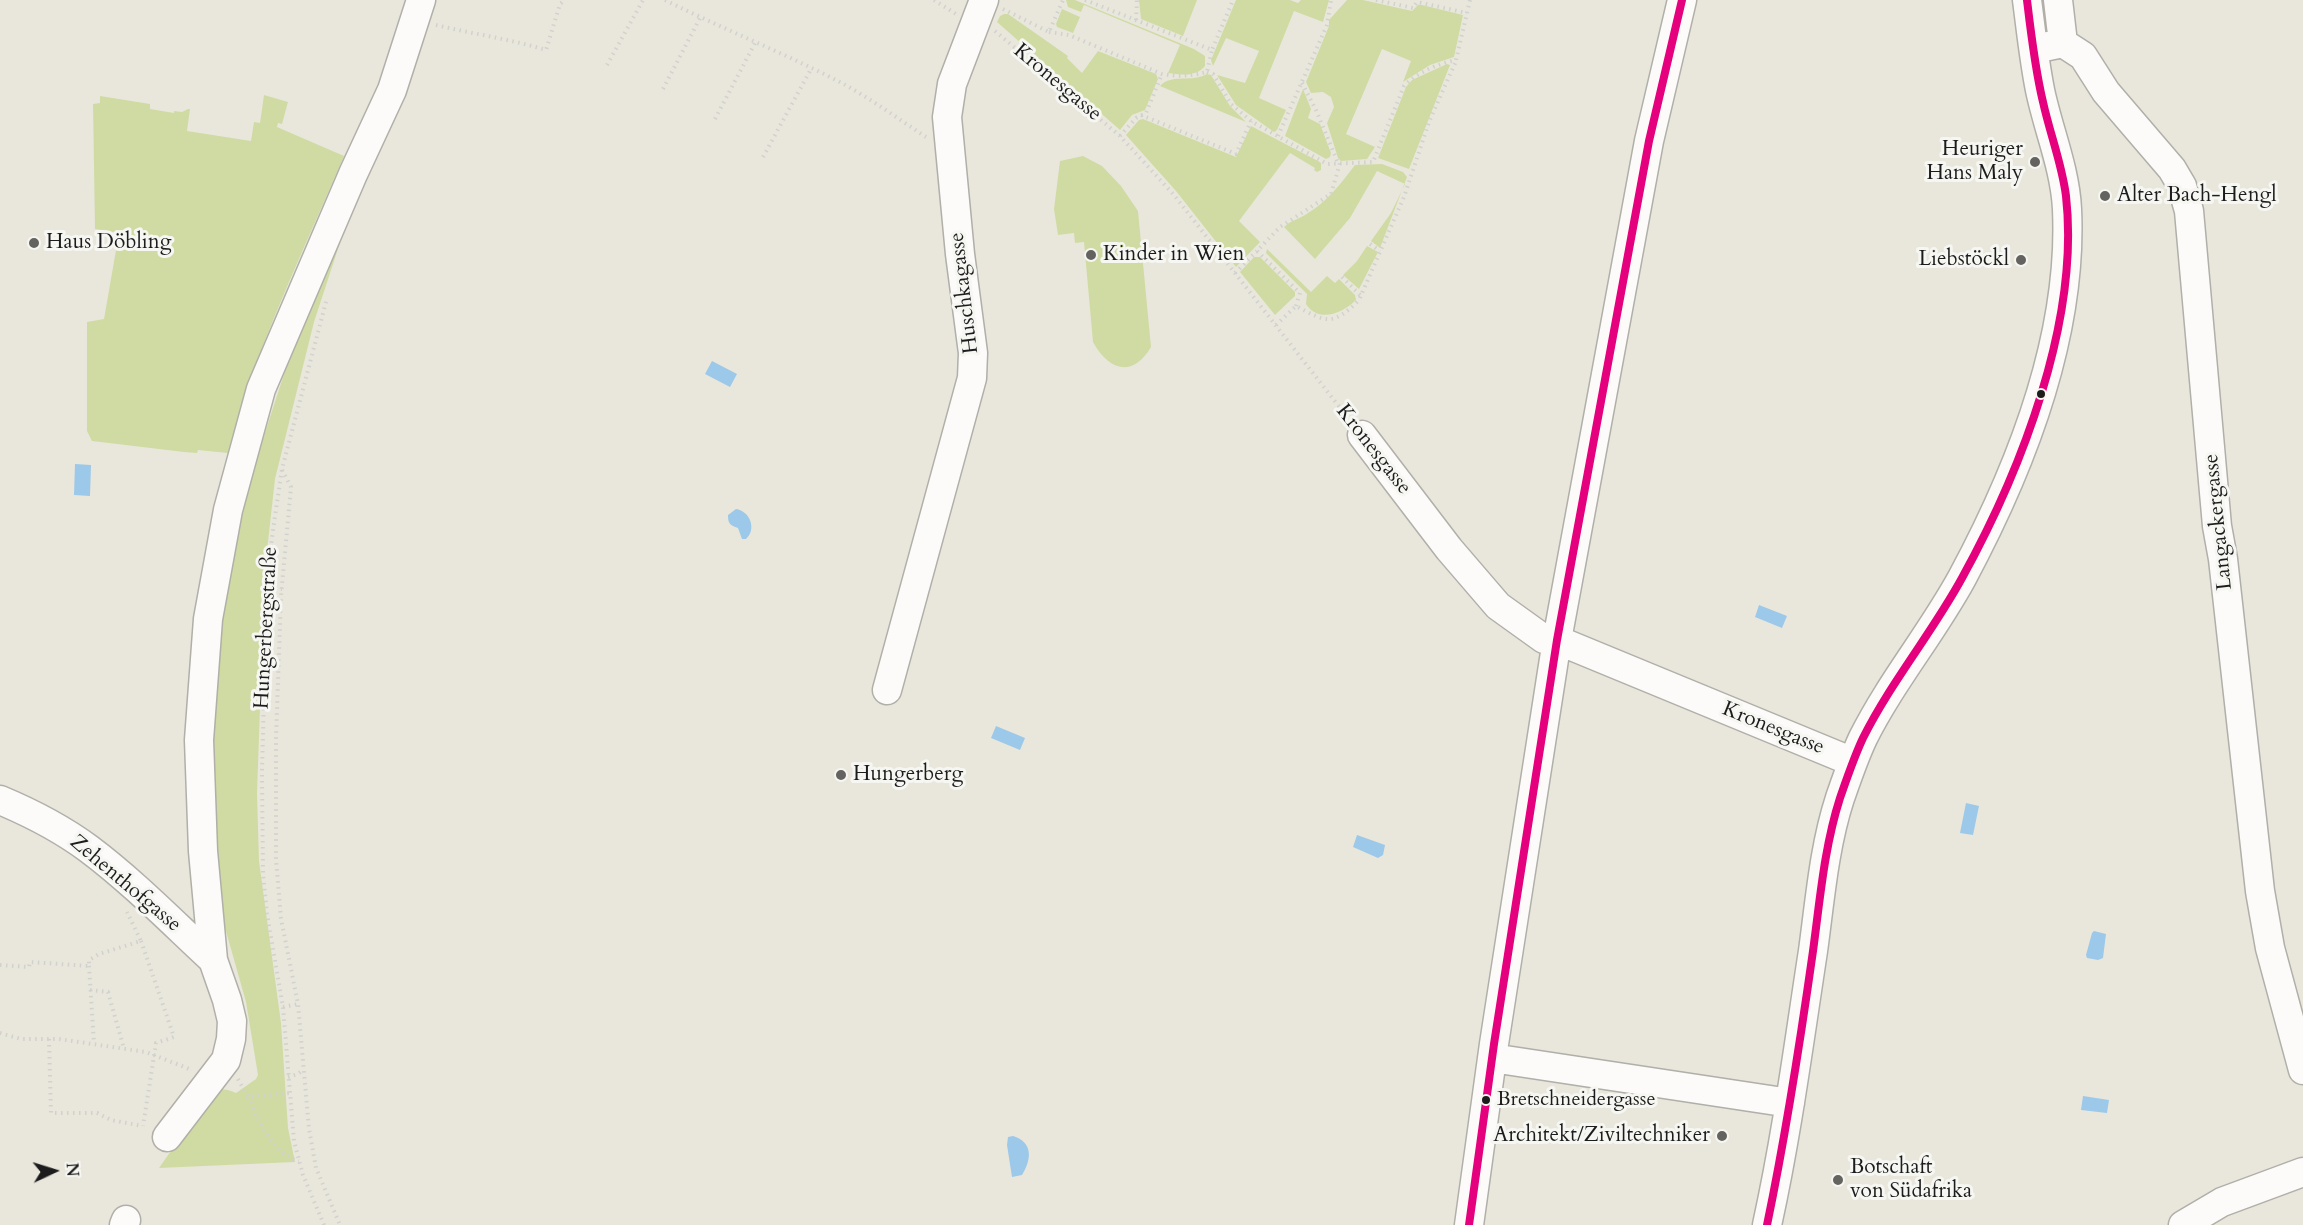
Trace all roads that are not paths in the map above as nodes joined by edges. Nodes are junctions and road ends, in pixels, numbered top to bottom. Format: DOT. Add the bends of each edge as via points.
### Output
graph roads {
  1 [pos="1682,0"];
  2 [pos="2027,0"];
  3 [pos="2058,0"];
  4 [pos="981,8"];
  5 [pos="418,10"];
  6 [pos="2063,43"];
  7 [pos="2034,49"];
  8 [pos="1362,435"];
  9 [pos="1557,640"];
  10 [pos="887,690"];
  11 [pos="1853,762"];
  12 [pos="0,800"];
  13 [pos="213,960"];
  14 [pos="1492,1058"];
  15 [pos="2303,1070"];
  16 [pos="1790,1103"];
  17 [pos="155,1131"];
  18 [pos="2303,1172"];
  19 [pos="1469,1225"];
  20 [pos="1767,1225"];
  21 [pos="2183,1225"];
  1 -- 9 [label="street" via="1649,141"];
  2 -- 7 [label="street"];
  3 -- 6 [label="street"];
  4 -- 10 [label="street, Huschkagasse" via="952,84 947,117 973,353 972,378"];
  5 -- 13 [label="street" via="393,90 261,389 228,510 208,619 199,740 203,851"];
  6 -- 7 [label="street"];
  6 -- 15 [label="street, Langackergasse" via="2083,56 2106,92 2172,169 2189,211 2217,526 2260,891 2270,948"];
  7 -- 11 [label="street" via="2067,209 2058,317 2043,391 1979,546 1947,606 1884,700"];
  8 -- 9 [label="street, Kronesgasse" via="1498,606 1544,639"];
  9 -- 11 [label="street, Kronesgasse"];
  9 -- 14 [label="street"];
  11 -- 16 [label="street" via="1827,852"];
  12 -- 13 [label="street, Zehenthofgasse" via="89,849"];
  13 -- 17 [label="street" via="232,1021 231,1039 219,1069"];
  14 -- 16 [label="street"];
  14 -- 19 [label="street"];
  16 -- 20 [label="street"];
  18 -- 21 [label="street" via="2222,1202"];
}
